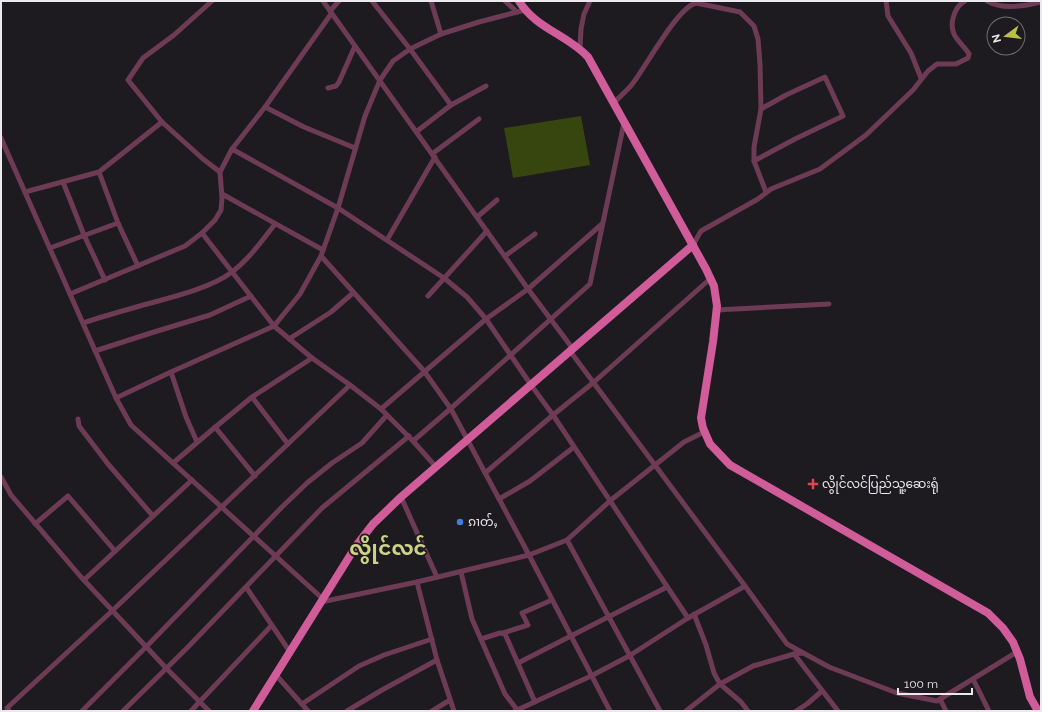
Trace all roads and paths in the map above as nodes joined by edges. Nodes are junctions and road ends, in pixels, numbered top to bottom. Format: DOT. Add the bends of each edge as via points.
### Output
graph roads {
  1 [pos="212,1"];
  2 [pos="323,1"];
  3 [pos="339,1"];
  4 [pos="372,1"];
  5 [pos="431,1"];
  6 [pos="505,1"];
  7 [pos="519,1"];
  8 [pos="590,1"];
  9 [pos="886,1"];
  10 [pos="965,1"];
  11 [pos="987,1"];
  12 [pos="1041,2"];
  13 [pos="521,11"];
  14 [pos="330,12"];
  15 [pos="441,34"];
  16 [pos="355,46"];
  17 [pos="580,48"];
  18 [pos="410,49"];
  19 [pos="921,78"];
  20 [pos="380,80"];
  21 [pos="486,86"];
  22 [pos="328,88"];
  23 [pos="614,103"];
  24 [pos="451,105"];
  25 [pos="265,107"];
  26 [pos="761,109"];
  27 [pos="479,119"];
  28 [pos="162,122"];
  29 [pos="624,122"];
  30 [pos="416,132"];
  31 [pos="1,138"];
  32 [pos="356,148"];
  33 [pos="232,149"];
  34 [pos="433,156"];
  35 [pos="754,162"];
  36 [pos="99,172"];
  37 [pos="220,172"];
  38 [pos="63,182"];
  39 [pos="25,192"];
  40 [pos="766,192"];
  41 [pos="222,194"];
  42 [pos="497,200"];
  43 [pos="338,208"];
  44 [pos="477,217"];
  45 [pos="118,223"];
  46 [pos="275,224"];
  47 [pos="603,224"];
  48 [pos="487,231"];
  49 [pos="202,232"];
  50 [pos="535,234"];
  51 [pos="84,235"];
  52 [pos="387,240"];
  53 [pos="693,245"];
  54 [pos="50,248"];
  55 [pos="323,250"];
  56 [pos="321,256"];
  57 [pos="505,256"];
  58 [pos="138,266"];
  59 [pos="232,272"];
  60 [pos="444,278"];
  61 [pos="711,278"];
  62 [pos="105,280"];
  63 [pos="528,288"];
  64 [pos="353,293"];
  65 [pos="70,294"];
  66 [pos="251,296"];
  67 [pos="428,296"];
  68 [pos="829,304"];
  69 [pos="716,310"];
  70 [pos="486,319"];
  71 [pos="551,320"];
  72 [pos="83,323"];
  73 [pos="274,326"];
  74 [pos="290,339"];
  75 [pos="572,350"];
  76 [pos="95,351"];
  77 [pos="510,355"];
  78 [pos="312,358"];
  79 [pos="424,371"];
  80 [pos="171,372"];
  81 [pos="594,382"];
  82 [pos="350,385"];
  83 [pos="531,386"];
  84 [pos="116,398"];
  85 [pos="252,398"];
  86 [pos="451,409"];
  87 [pos="381,410"];
  88 [pos="387,415"];
  89 [pos="553,415"];
  90 [pos="78,420"];
  91 [pos="215,427"];
  92 [pos="704,432"];
  93 [pos="409,436"];
  94 [pos="467,440"];
  95 [pos="413,441"];
  96 [pos="198,442"];
  97 [pos="288,444"];
  98 [pos="574,447"];
  99 [pos="173,463"];
  100 [pos="655,465"];
  101 [pos="436,467"];
  102 [pos="485,473"];
  103 [pos="255,476"];
  104 [pos="1,477"];
  105 [pos="192,480"];
  106 [pos="401,497"];
  107 [pos="499,499"];
  108 [pos="611,500"];
  109 [pos="222,507"];
  110 [pos="153,516"];
  111 [pos="35,524"];
  112 [pos="254,536"];
  113 [pos="567,540"];
  114 [pos="115,551"];
  115 [pos="276,555"];
  116 [pos="529,555"];
  117 [pos="462,572"];
  118 [pos="437,578"];
  119 [pos="84,580"];
  120 [pos="417,582"];
  121 [pos="745,586"];
  122 [pos="246,587"];
  123 [pos="665,588"];
  124 [pos="322,600"];
  125 [pos="552,600"];
  126 [pos="112,611"];
  127 [pos="694,614"];
  128 [pos="608,616"];
  129 [pos="688,618"];
  130 [pos="272,626"];
  131 [pos="503,633"];
  132 [pos="570,636"];
  133 [pos="432,639"];
  134 [pos="481,639"];
  135 [pos="146,647"];
  136 [pos="290,652"];
  137 [pos="1017,652"];
  138 [pos="804,653"];
  139 [pos="794,654"];
  140 [pos="629,656"];
  141 [pos="437,660"];
  142 [pos="518,663"];
  143 [pos="166,668"];
  144 [pos="276,675"];
  145 [pos="591,676"];
  146 [pos="973,679"];
  147 [pos="720,684"];
  148 [pos="822,691"];
  149 [pos="940,699"];
  150 [pos="450,700"];
  151 [pos="200,702"];
  152 [pos="535,702"];
  153 [pos="302,704"];
  154 [pos="6,710"];
  155 [pos="82,711"];
  156 [pos="123,711"];
  157 [pos="191,711"];
  158 [pos="209,711"];
  159 [pos="253,711"];
  160 [pos="308,711"];
  161 [pos="347,711"];
  162 [pos="432,711"];
  163 [pos="454,711"];
  164 [pos="517,711"];
  165 [pos="610,711"];
  166 [pos="660,711"];
  167 [pos="687,711"];
  168 [pos="748,711"];
  169 [pos="796,711"];
  170 [pos="838,711"];
  171 [pos="946,711"];
  172 [pos="989,711"];
  173 [pos="1038,711"];
  1 -- 28 [label="street" via="174,35 142,58 128,80"];
  2 -- 14 [label="street"];
  3 -- 14 [label="street"];
  4 -- 18 [label="street"];
  5 -- 15 [label="street"];
  6 -- 13 [label="street"];
  7 -- 13 [label="highway"];
  8 -- 17 [label="street" via="581,28"];
  9 -- 19 [label="street" via="888,16 911,53"];
  10 -- 19 [label="street" via="956,10 953,28 954,34 969,54 968,58 956,64 937,64"];
  11 -- 12 [label="street" via="1017,6"];
  13 -- 15 [label="street"];
  13 -- 17 [label="highway"];
  14 -- 16 [label="street"];
  14 -- 25 [label="street"];
  15 -- 18 [label="street"];
  16 -- 20 [label="street"];
  16 -- 22 [label="street" via="339,82 336,86"];
  17 -- 23 [label="highway" via="588,57"];
  18 -- 20 [label="street" via="394,61"];
  18 -- 24 [label="street"];
  19 -- 40 [label="street" via="913,90 866,135 820,170"];
  20 -- 30 [label="street"];
  20 -- 32 [label="street" via="364,116"];
  21 -- 24 [label="street"];
  23 -- 26 [label="street" via="632,84 681,14 696,3 740,12 754,26 758,38"];
  23 -- 29 [label="highway"];
  24 -- 30 [label="street"];
  25 -- 32 [label="street" via="304,127"];
  25 -- 33 [label="street"];
  26 -- 35 [label="street"];
  26 -- 35 [label="street" via="825,77 843,116"];
  27 -- 34 [label="street"];
  28 -- 36 [label="street"];
  28 -- 37 [label="street"];
  29 -- 47 [label="street"];
  29 -- 53 [label="highway"];
  30 -- 34 [label="street"];
  31 -- 39 [label="street"];
  32 -- 43 [label="street"];
  33 -- 37 [label="street"];
  33 -- 43 [label="street"];
  34 -- 44 [label="street"];
  34 -- 52 [label="street"];
  35 -- 40 [label="street"];
  36 -- 38 [label="street"];
  36 -- 45 [label="street"];
  37 -- 41 [label="street"];
  38 -- 39 [label="street"];
  38 -- 51 [label="street"];
  39 -- 54 [label="street"];
  40 -- 53 [label="street" via="701,231"];
  41 -- 46 [label="street"];
  41 -- 49 [label="street" via="221,210"];
  42 -- 44 [label="street"];
  43 -- 52 [label="street"];
  43 -- 55 [label="street"];
  44 -- 48 [label="street"];
  45 -- 51 [label="street"];
  45 -- 58 [label="street"];
  46 -- 55 [label="street"];
  46 -- 59 [label="street" via="258,247"];
  47 -- 63 [label="street"];
  47 -- 71 [label="street" via="590,284"];
  48 -- 57 [label="street"];
  48 -- 60 [label="street"];
  49 -- 58 [label="street" via="185,246"];
  49 -- 59 [label="street"];
  50 -- 57 [label="street"];
  51 -- 54 [label="street"];
  51 -- 62 [label="street"];
  52 -- 60 [label="street"];
  53 -- 61 [label="highway"];
  53 -- 75 [label="highway"];
  54 -- 65 [label="street"];
  55 -- 56 [label="street"];
  56 -- 64 [label="street"];
  56 -- 73 [label="street" via="300,294"];
  57 -- 63 [label="street"];
  58 -- 62 [label="street"];
  59 -- 66 [label="street"];
  59 -- 72 [label="street" via="196,289"];
  60 -- 67 [label="street"];
  60 -- 70 [label="street" via="467,297"];
  61 -- 69 [label="highway" via="716,296"];
  61 -- 81 [label="street"];
  62 -- 65 [label="street"];
  63 -- 70 [label="street"];
  63 -- 71 [label="street"];
  64 -- 74 [label="street" via="331,312"];
  64 -- 79 [label="street"];
  65 -- 72 [label="street"];
  66 -- 73 [label="street"];
  66 -- 76 [label="street" via="210,315"];
  68 -- 69 [label="street"];
  69 -- 92 [label="highway" via="701,418"];
  70 -- 77 [label="street"];
  70 -- 79 [label="street"];
  71 -- 75 [label="street"];
  71 -- 77 [label="street"];
  72 -- 76 [label="street"];
  73 -- 74 [label="street"];
  73 -- 80 [label="street"];
  74 -- 78 [label="street"];
  75 -- 81 [label="street"];
  75 -- 83 [label="highway"];
  76 -- 84 [label="street"];
  77 -- 83 [label="street"];
  77 -- 86 [label="street"];
  78 -- 82 [label="street"];
  78 -- 85 [label="street"];
  79 -- 86 [label="street"];
  79 -- 87 [label="street"];
  80 -- 84 [label="street"];
  80 -- 96 [label="street" via="186,417"];
  81 -- 89 [label="street"];
  81 -- 100 [label="street"];
  82 -- 87 [label="street"];
  82 -- 97 [label="street"];
  83 -- 89 [label="street"];
  83 -- 94 [label="highway"];
  84 -- 99 [label="street" via="131,425"];
  85 -- 91 [label="street"];
  85 -- 97 [label="street"];
  86 -- 94 [label="street"];
  86 -- 95 [label="street"];
  87 -- 88 [label="street"];
  88 -- 93 [label="street"];
  88 -- 112 [label="street" via="362,443 307,483"];
  89 -- 98 [label="street"];
  89 -- 102 [label="street"];
  90 -- 110 [label="street" via="79,426 108,464"];
  91 -- 96 [label="street"];
  91 -- 103 [label="street"];
  92 -- 100 [label="street" via="684,442"];
  92 -- 137 [label="highway" via="710,444 730,465 988,613 1003,628"];
  93 -- 95 [label="street"];
  93 -- 115 [label="street" via="322,508"];
  94 -- 101 [label="highway"];
  94 -- 102 [label="street"];
  95 -- 101 [label="street"];
  96 -- 99 [label="street"];
  97 -- 103 [label="street"];
  98 -- 107 [label="street" via="530,481"];
  98 -- 108 [label="street"];
  99 -- 105 [label="street"];
  100 -- 108 [label="street"];
  100 -- 121 [label="street"];
  101 -- 106 [label="highway"];
  102 -- 107 [label="street"];
  103 -- 109 [label="street"];
  104 -- 111 [label="street" via="11,495"];
  105 -- 109 [label="street"];
  105 -- 110 [label="street"];
  106 -- 118 [label="street"];
  106 -- 124 [label="highway" via="373,524 356,546"];
  107 -- 116 [label="street"];
  108 -- 113 [label="street"];
  108 -- 129 [label="street"];
  109 -- 112 [label="street"];
  109 -- 126 [label="street"];
  110 -- 114 [label="street"];
  111 -- 114 [label="street" via="68,496"];
  111 -- 119 [label="street"];
  112 -- 115 [label="street"];
  112 -- 135 [label="street"];
  113 -- 116 [label="street"];
  113 -- 128 [label="street"];
  114 -- 119 [label="street"];
  115 -- 122 [label="street"];
  115 -- 124 [label="street"];
  116 -- 117 [label="street"];
  116 -- 125 [label="street"];
  117 -- 118 [label="street"];
  117 -- 134 [label="street" via="472,619"];
  118 -- 120 [label="street"];
  119 -- 126 [label="street"];
  120 -- 124 [label="street"];
  120 -- 133 [label="street"];
  121 -- 127 [label="street"];
  121 -- 138 [label="street" via="787,644"];
  122 -- 130 [label="street"];
  122 -- 143 [label="street"];
  123 -- 128 [label="street"];
  124 -- 136 [label="highway"];
  125 -- 131 [label="street" via="522,613 528,624"];
  125 -- 132 [label="street"];
  126 -- 135 [label="street"];
  126 -- 154 [label="street"];
  127 -- 129 [label="street"];
  127 -- 147 [label="street"];
  128 -- 132 [label="street"];
  128 -- 140 [label="street"];
  129 -- 140 [label="street"];
  130 -- 136 [label="street"];
  130 -- 151 [label="street"];
  131 -- 134 [label="street"];
  131 -- 142 [label="street"];
  132 -- 142 [label="street"];
  132 -- 145 [label="street"];
  133 -- 141 [label="street"];
  133 -- 153 [label="street" via="359,666"];
  134 -- 164 [label="street" via="505,694"];
  135 -- 143 [label="street"];
  135 -- 155 [label="street"];
  136 -- 144 [label="highway"];
  137 -- 146 [label="street"];
  137 -- 173 [label="highway" via="1030,697"];
  138 -- 139 [label="street"];
  138 -- 149 [label="street" via="829,668 897,693 937,701"];
  139 -- 147 [label="street" via="753,666"];
  139 -- 148 [label="street"];
  140 -- 145 [label="street"];
  140 -- 166 [label="street"];
  141 -- 150 [label="street"];
  141 -- 161 [label="street"];
  142 -- 152 [label="street"];
  143 -- 151 [label="street"];
  143 -- 156 [label="street"];
  144 -- 153 [label="street"];
  144 -- 159 [label="highway"];
  145 -- 152 [label="street"];
  145 -- 165 [label="street"];
  146 -- 149 [label="street"];
  146 -- 172 [label="street"];
  147 -- 167 [label="street"];
  147 -- 168 [label="street"];
  148 -- 169 [label="street"];
  148 -- 170 [label="street"];
  149 -- 171 [label="street"];
  150 -- 162 [label="street"];
  150 -- 163 [label="street"];
  151 -- 157 [label="street"];
  151 -- 158 [label="street"];
  152 -- 164 [label="street"];
  153 -- 160 [label="street"];
}
